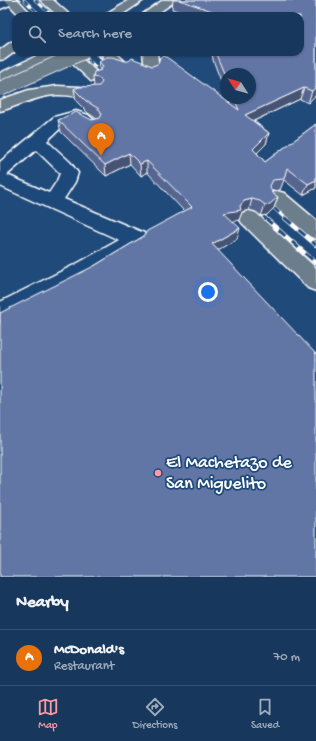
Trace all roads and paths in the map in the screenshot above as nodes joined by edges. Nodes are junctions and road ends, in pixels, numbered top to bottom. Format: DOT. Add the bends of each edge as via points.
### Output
graph roads {
  1 [pos="11,0"];
  2 [pos="46,0"];
  3 [pos="138,0"];
  4 [pos="152,0"];
  5 [pos="0,5"];
  6 [pos="171,9"];
  7 [pos="23,12"];
  8 [pos="60,12"];
  9 [pos="118,12"];
  10 [pos="132,12"];
  11 [pos="160,12"];
  12 [pos="12,48"];
  13 [pos="0,56"];
  14 [pos="47,56"];
  15 [pos="71,56"];
  16 [pos="75,56"];
  17 [pos="112,56"];
  18 [pos="150,56"];
  19 [pos="125,68"];
  20 [pos="152,72"];
  21 [pos="0,78"];
  22 [pos="96,78"];
  23 [pos="94,94"];
  24 [pos="2,100"];
  25 [pos="94,125"];
  26 [pos="37,141"];
  27 [pos="0,171"];
  28 [pos="0,179"];
  29 [pos="277,198"];
  30 [pos="52,202"];
  31 [pos="249,218"];
  32 [pos="316,231"];
  33 [pos="316,282"];
  34 [pos="0,313"];
  1 -- 5 [label="street"];
  1 -- 7 [label="main road"];
  2 -- 8 [label="main road"];
  3 -- 9 [label="main road"];
  4 -- 10 [label="main road"];
  6 -- 11 [label="main road"];
  12 -- 13 [label="main road"];
  14 -- 21 [label="main road"];
  15 -- 22 [label="main road"];
  16 -- 24 [label="main road, bridge"];
  17 -- 19 [label="main road"];
  18 -- 20 [label="main road"];
  21 -- 24 [label="main road" via="9,82 13,89 12,96"];
  23 -- 24 [label="main road" via="75,90 51,90"];
  25 -- 26 [label="street" via="81,117 71,116 60,121"];
  26 -- 27 [label="street"];
  26 -- 30 [label="street" via="68,173 66,182"];
  28 -- 30 [label="street"];
  29 -- 32 [label="main road"];
  30 -- 34 [label="street" via="137,239 88,268"];
  31 -- 33 [label="main road"];
}
